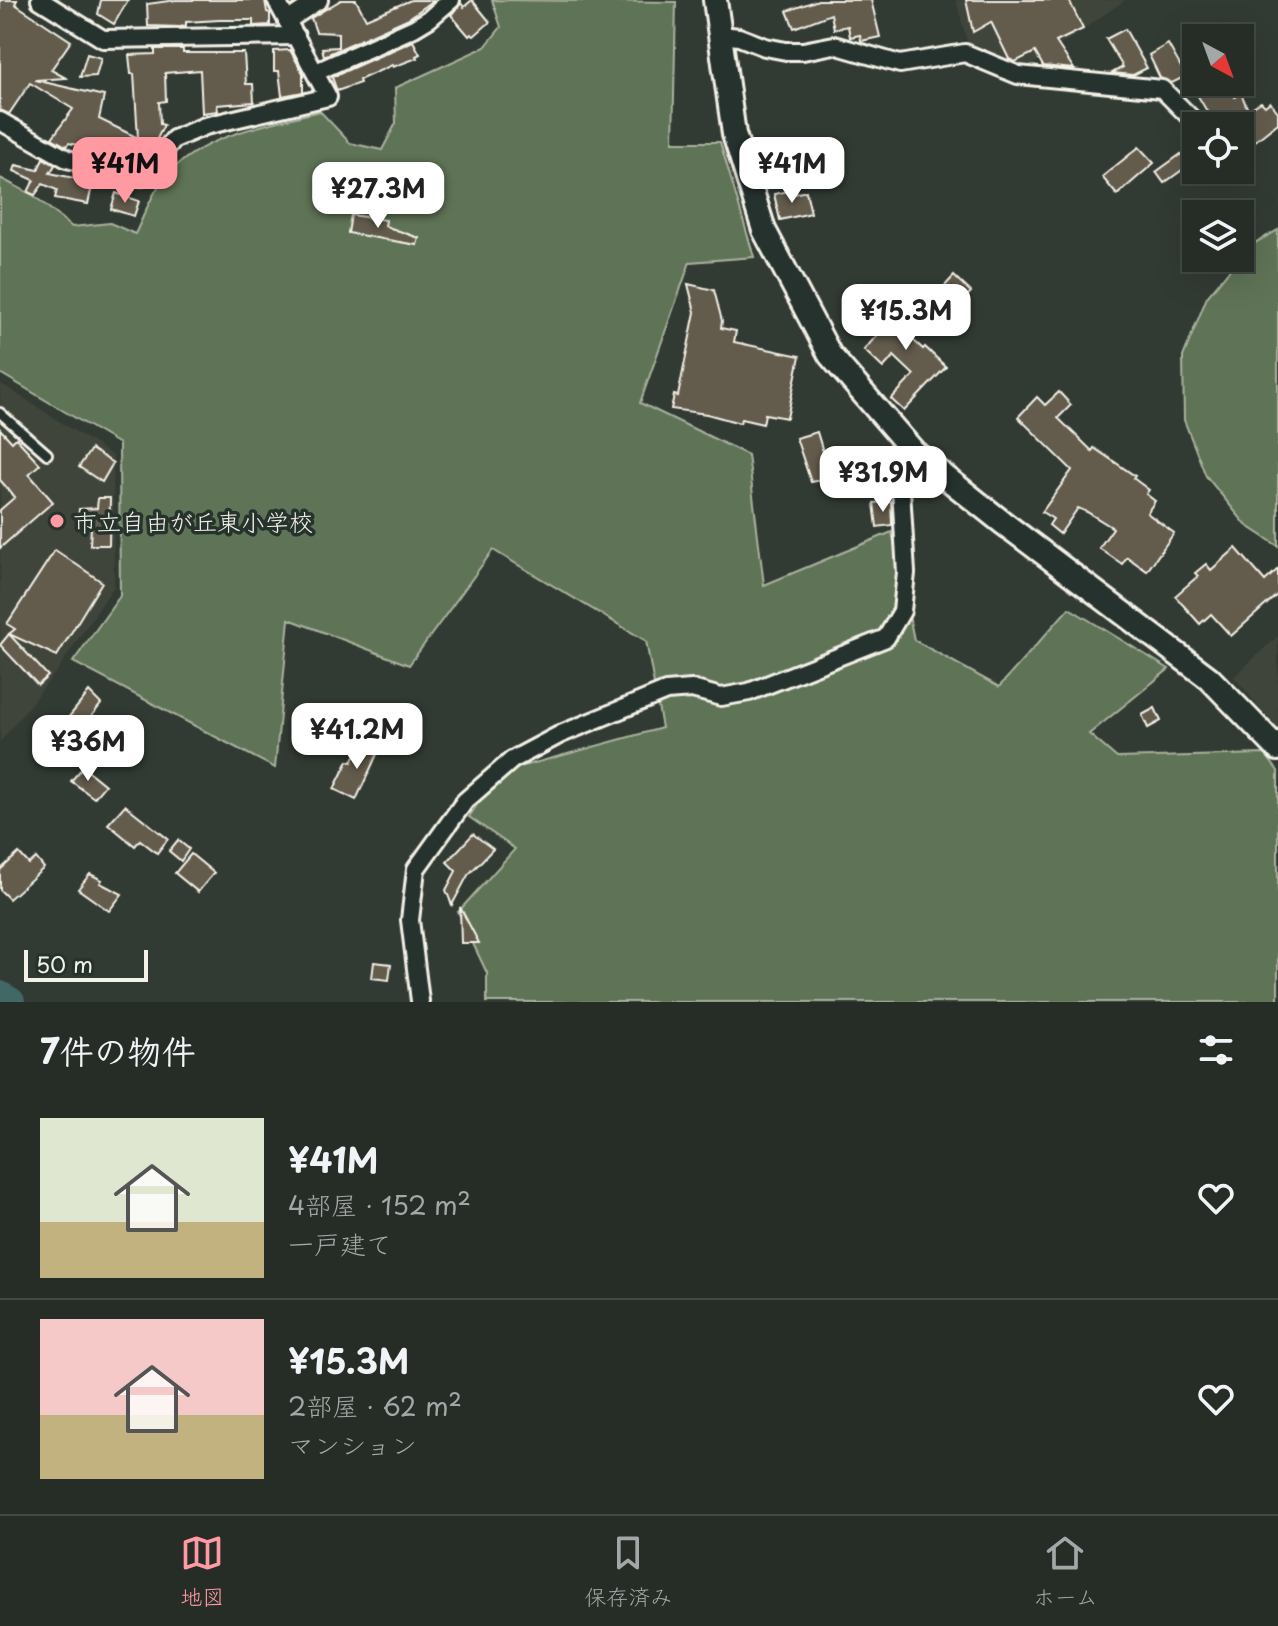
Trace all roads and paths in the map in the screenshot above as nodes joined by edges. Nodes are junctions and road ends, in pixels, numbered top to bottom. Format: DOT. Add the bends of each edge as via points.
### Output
graph roads {
  1 [pos="40,0"];
  2 [pos="276,0"];
  3 [pos="319,0"];
  4 [pos="451,0"];
  5 [pos="715,0"];
  6 [pos="287,21"];
  7 [pos="721,35"];
  8 [pos="296,36"];
  9 [pos="316,72"];
  10 [pos="1185,112"];
  11 [pos="0,121"];
  12 [pos="0,413"];
  13 [pos="909,446"];
  14 [pos="47,454"];
  15 [pos="1278,749"];
  16 [pos="420,1001"];
  1 -- 8 [label="street" via="103,39"];
  2 -- 6 [label="street"];
  3 -- 6 [label="street"];
  4 -- 9 [label="street" via="414,28"];
  5 -- 7 [label="street"];
  6 -- 8 [label="street"];
  7 -- 10 [label="street" via="786,51 834,45 900,64 965,53 1018,75 1162,89"];
  7 -- 13 [label="street" via="734,134 764,230 830,355"];
  8 -- 9 [label="street"];
  9 -- 11 [label="street" via="328,97 205,126 174,139 142,177 67,159"];
  12 -- 14 [label="lane"];
  13 -- 15 [label="street" via="1209,678"];
  13 -- 16 [label="street" via="899,456 906,573 902,611 886,638 749,692 721,697 692,689 666,691 512,760 465,801 416,869 410,920"];
}
